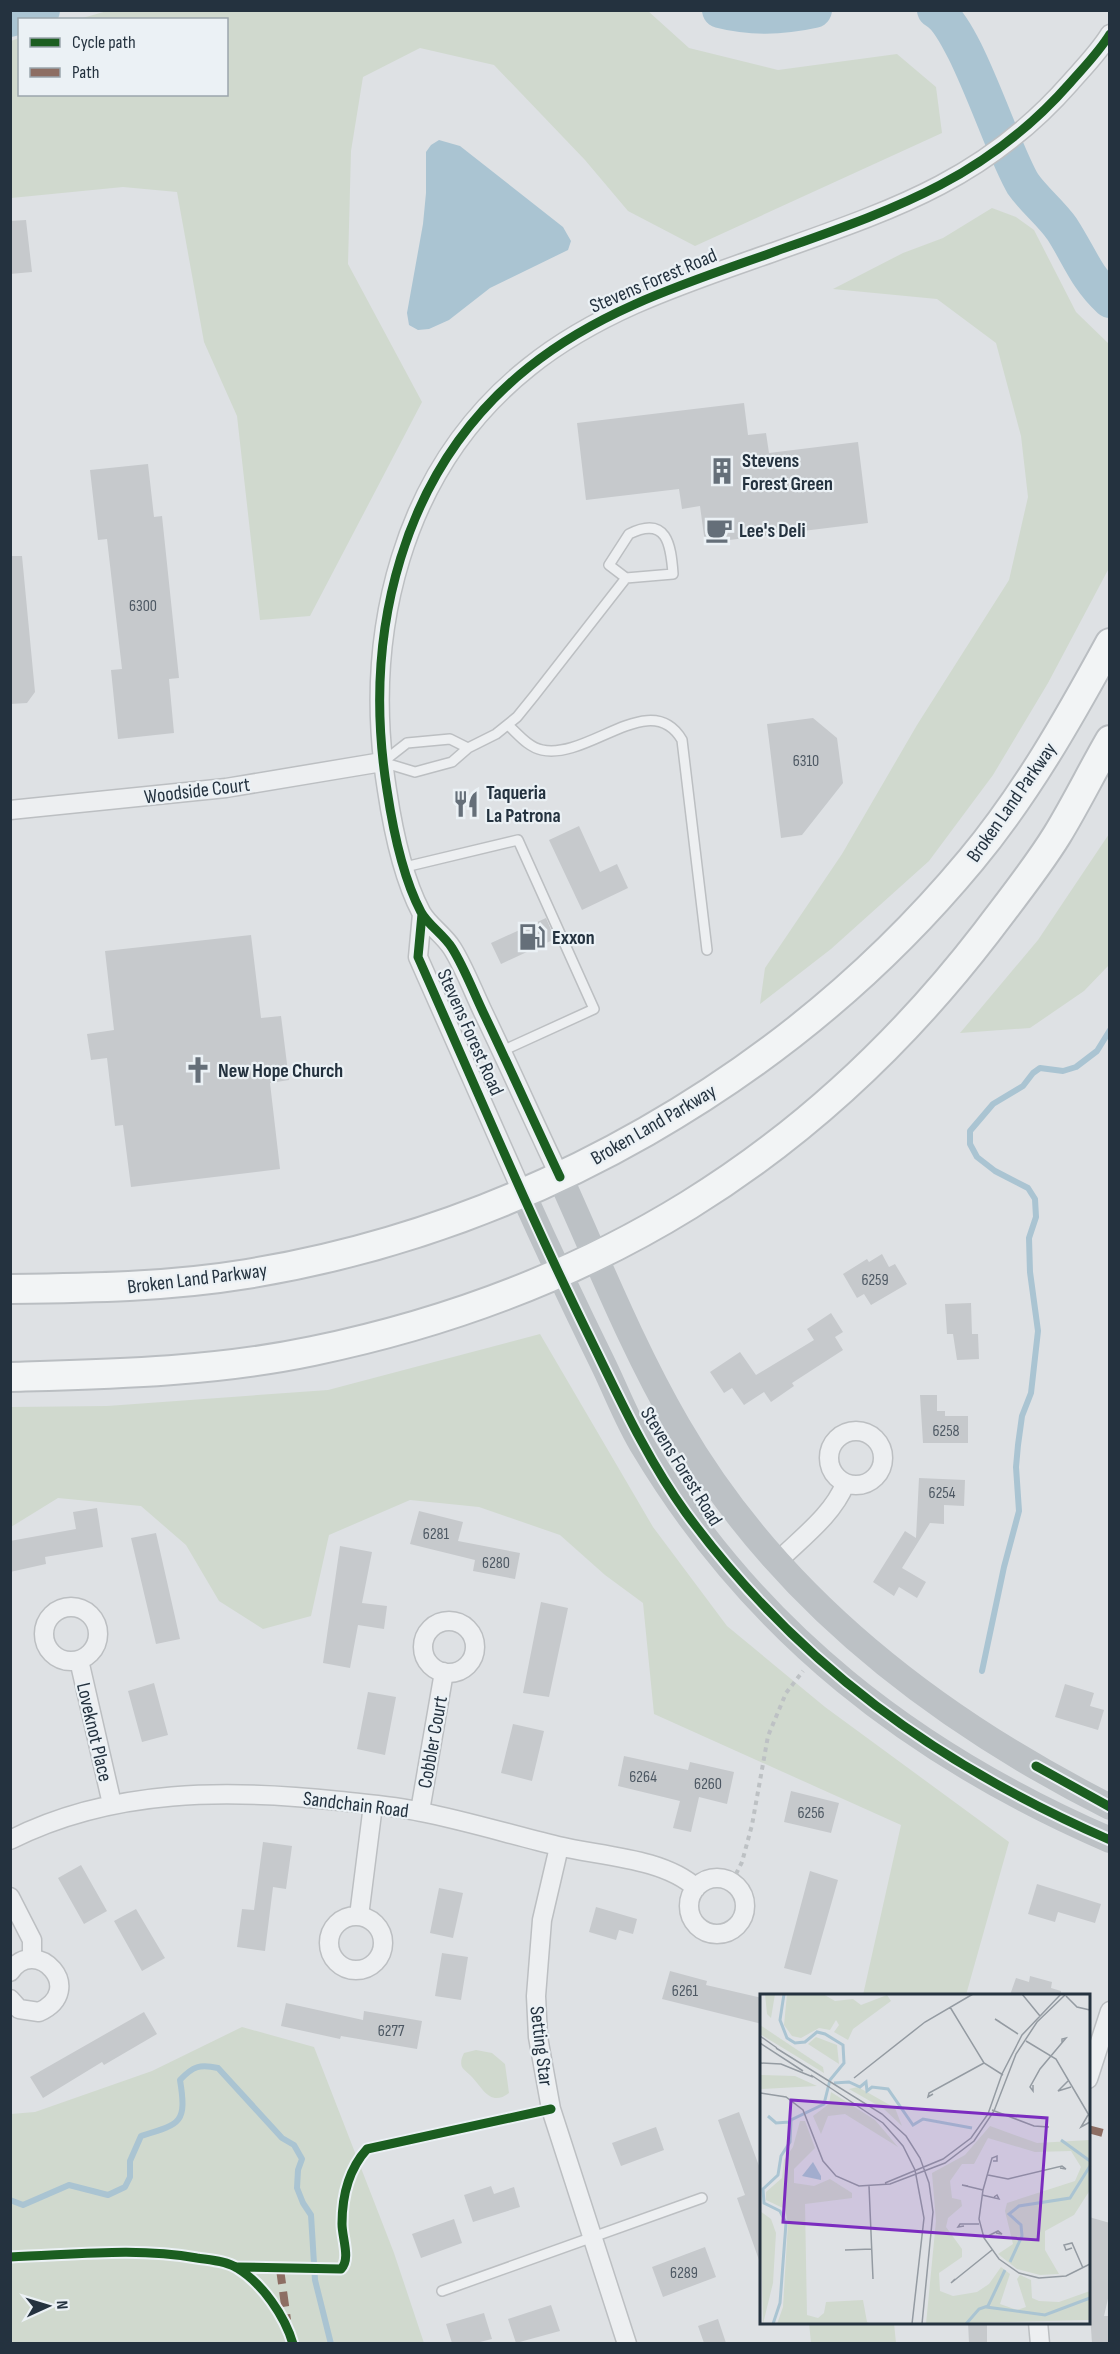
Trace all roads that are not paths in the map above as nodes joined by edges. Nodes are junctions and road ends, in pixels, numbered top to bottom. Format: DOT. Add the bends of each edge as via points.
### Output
graph roads {
  1 [pos="1107,37"];
  2 [pos="626,578"];
  3 [pos="1110,643"];
  4 [pos="508,725"];
  5 [pos="1110,740"];
  6 [pos="468,748"];
  7 [pos="382,762"];
  8 [pos="10,810"];
  9 [pos="405,867"];
  10 [pos="422,914"];
  11 [pos="707,950"];
  12 [pos="502,1051"];
  13 [pos="560,1177"];
  14 [pos="524,1194"];
  15 [pos="596,1258"];
  16 [pos="559,1275"];
  17 [pos="10,1288"];
  18 [pos="10,1377"];
  19 [pos="844,1484"];
  20 [pos="777,1562"];
  21 [pos="79,1660"];
  22 [pos="444,1672"];
  23 [pos="112,1804"];
  24 [pos="373,1805"];
  25 [pos="1110,1808"];
  26 [pos="420,1811"];
  27 [pos="10,1840"];
  28 [pos="1110,1840"];
  29 [pos="559,1846"];
  30 [pos="696,1888"];
  31 [pos="10,1897"];
  32 [pos="359,1916"];
  33 [pos="32,1959"];
  34 [pos="10,1972"];
  35 [pos="10,1999"];
  36 [pos="1110,2011"];
  37 [pos="1090,2076"];
  38 [pos="702,2198"];
  39 [pos="593,2238"];
  40 [pos="442,2291"];
  41 [pos="1038,2324"];
  42 [pos="627,2343"];
  43 [pos="1040,2343"];
  1 -- 7 [label="street, Stevens Forest Road" via="1043,114 976,167 893,208 615,312 554,348 499,395 456,445 439,473 417,514 395,574 379,677"];
  2 -- 2 [label="lane" via="673,574 664,534 647,529 629,534 609,565"];
  2 -- 4 [label="lane"];
  3 -- 13 [label="main road, Broken Land Parkway" via="1014,804 921,917 870,968 770,1052 708,1093"];
  4 -- 6 [label="lane"];
  4 -- 11 [label="lane" via="531,745 556,751 584,745 648,718 677,731 682,740"];
  5 -- 15 [label="main road" via="1057,835 1014,896 959,968 865,1071 739,1173 678,1214"];
  6 -- 7 [label="lane" via="452,762 415,772"];
  6 -- 7 [label="lane" via="450,739 408,743"];
  7 -- 8 [label="street, Woodside Court" via="226,788"];
  7 -- 9 [label="street, Stevens Forest Road"];
  9 -- 10 [label="street, Stevens Forest Road"];
  9 -- 12 [label="lane" via="518,840 594,1009"];
  10 -- 12 [label="street, Stevens Forest Road" via="451,946"];
  10 -- 14 [label="street, Stevens Forest Road" via="418,957"];
  12 -- 13 [label="street, Stevens Forest Road"];
  13 -- 14 [label="main road, Broken Land Parkway"];
  13 -- 15 [label="street, Stevens Forest Road"];
  14 -- 16 [label="street, Stevens Forest Road"];
  14 -- 17 [label="main road, Broken Land Parkway" via="434,1228 302,1264 180,1283"];
  15 -- 16 [label="main road"];
  15 -- 20 [label="street, Stevens Forest Road" via="678,1426 718,1490"];
  16 -- 18 [label="main road" via="454,1314 313,1351 182,1370"];
  16 -- 28 [label="street, Stevens Forest Road" via="643,1446 684,1510 748,1589 816,1658 863,1698 928,1744 1013,1794"];
  19 -- 20 [label="street" via="839,1498"];
  20 -- 25 [label="street, Stevens Forest Road" via="815,1604 890,1670 1036,1766"];
  21 -- 23 [label="street, Loveknot Place"];
  22 -- 26 [label="street, Cobbler Court"];
  23 -- 24 [label="street, Sandchain Road" via="234,1793"];
  23 -- 27 [label="street, Sandchain Road"];
  24 -- 26 [label="street, Sandchain Road"];
  24 -- 32 [label="street"];
  26 -- 29 [label="street, Sandchain Road"];
  29 -- 30 [label="street, Sandchain Road" via="666,1869"];
  29 -- 39 [label="street, Setting Star" via="542,1920 536,1995 538,2037 551,2109"];
  30 -- 30 [label="street" via="690,1899 690,1913 696,1925 718,1934 739,1923 744,1901 732,1882 711,1878"];
  31 -- 33 [label="street" via="32,1940"];
  33 -- 34 [label="street"];
  33 -- 35 [label="street" via="54,1969 59,1991 56,2000 48,2008 30,2012 19,2009"];
  36 -- 37 [label="street"];
  38 -- 39 [label="lane"];
  39 -- 40 [label="lane"];
  39 -- 42 [label="street, Setting Star"];
  41 -- 43 [label="street"];
}
